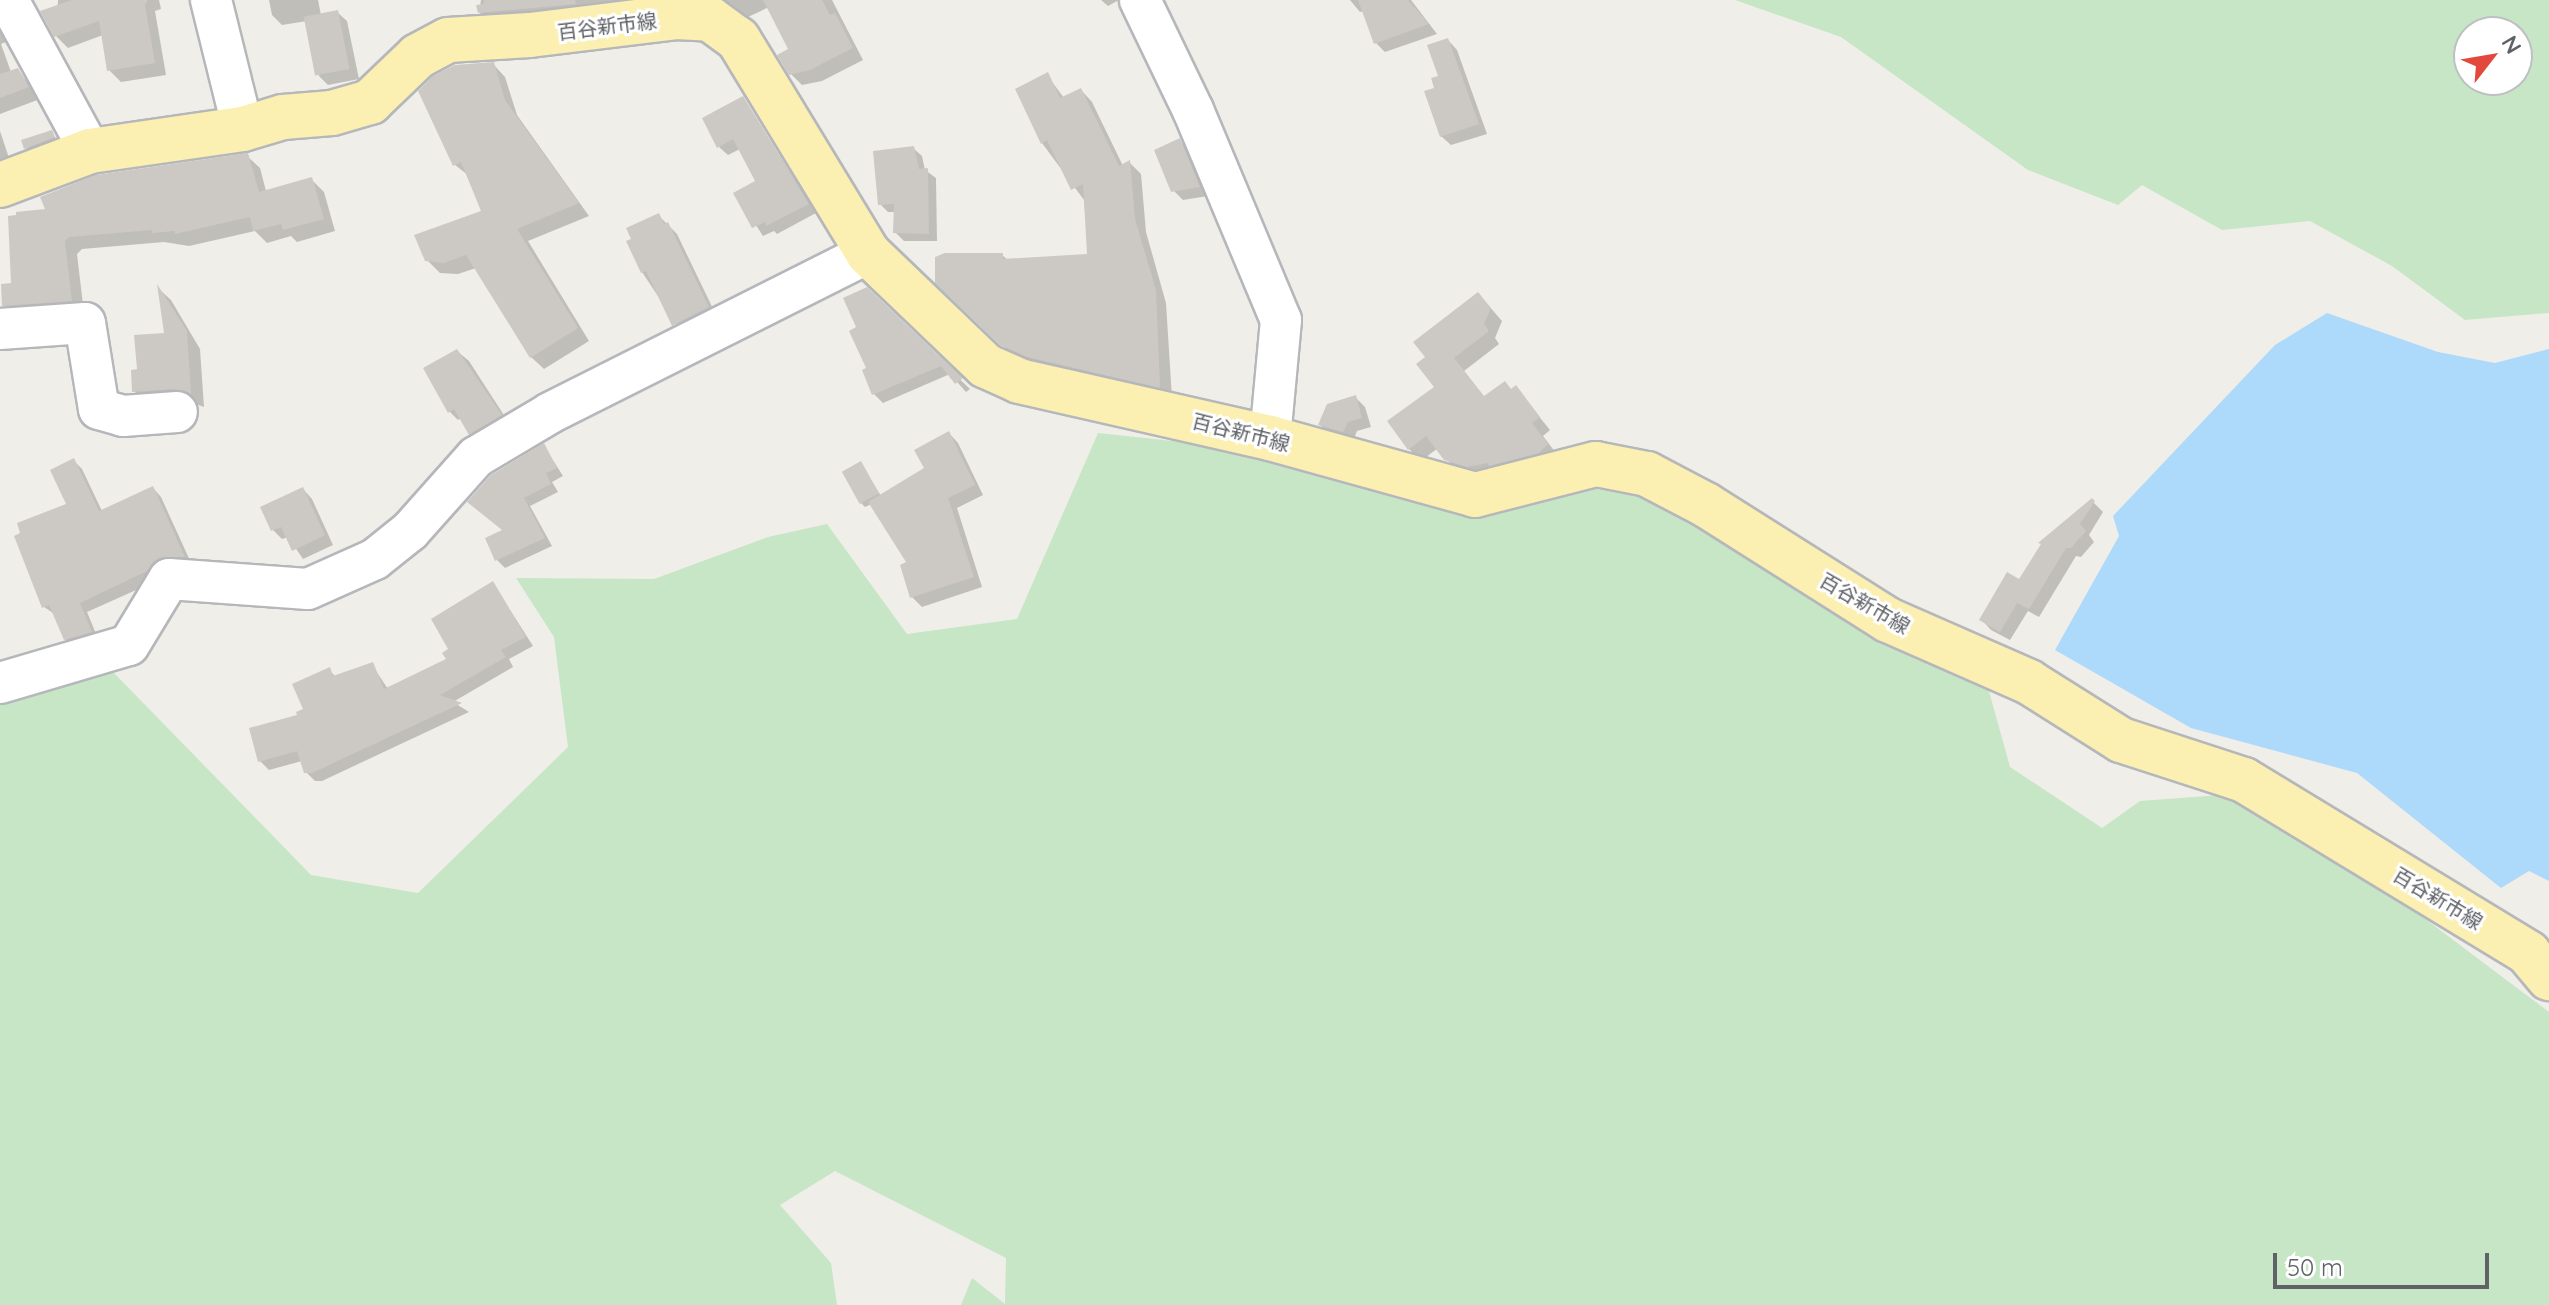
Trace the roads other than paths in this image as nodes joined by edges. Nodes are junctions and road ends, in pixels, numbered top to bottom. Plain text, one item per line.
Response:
1 (8, 0) edge
2 (211, 0) edge
3 (1140, 0) edge
4 (673, 9) edge
5 (243, 129) junction
6 (90, 151) junction
7 (0, 185) edge
8 (868, 253) junction
9 (0, 329) edge
10 (177, 412) dead end
11 (1270, 438) junction
12 (0, 683) edge
13 (2549, 978) edge

1 - 6 street
2 - 5 street
3 - 11 street
4 - 5 main road, 百谷新市線
4 - 8 main road, 百谷新市線
5 - 6 main road, 百谷新市線
6 - 7 main road, 百谷新市線
8 - 11 main road, 百谷新市線
8 - 12 street
9 - 10 street
11 - 13 main road, 百谷新市線

